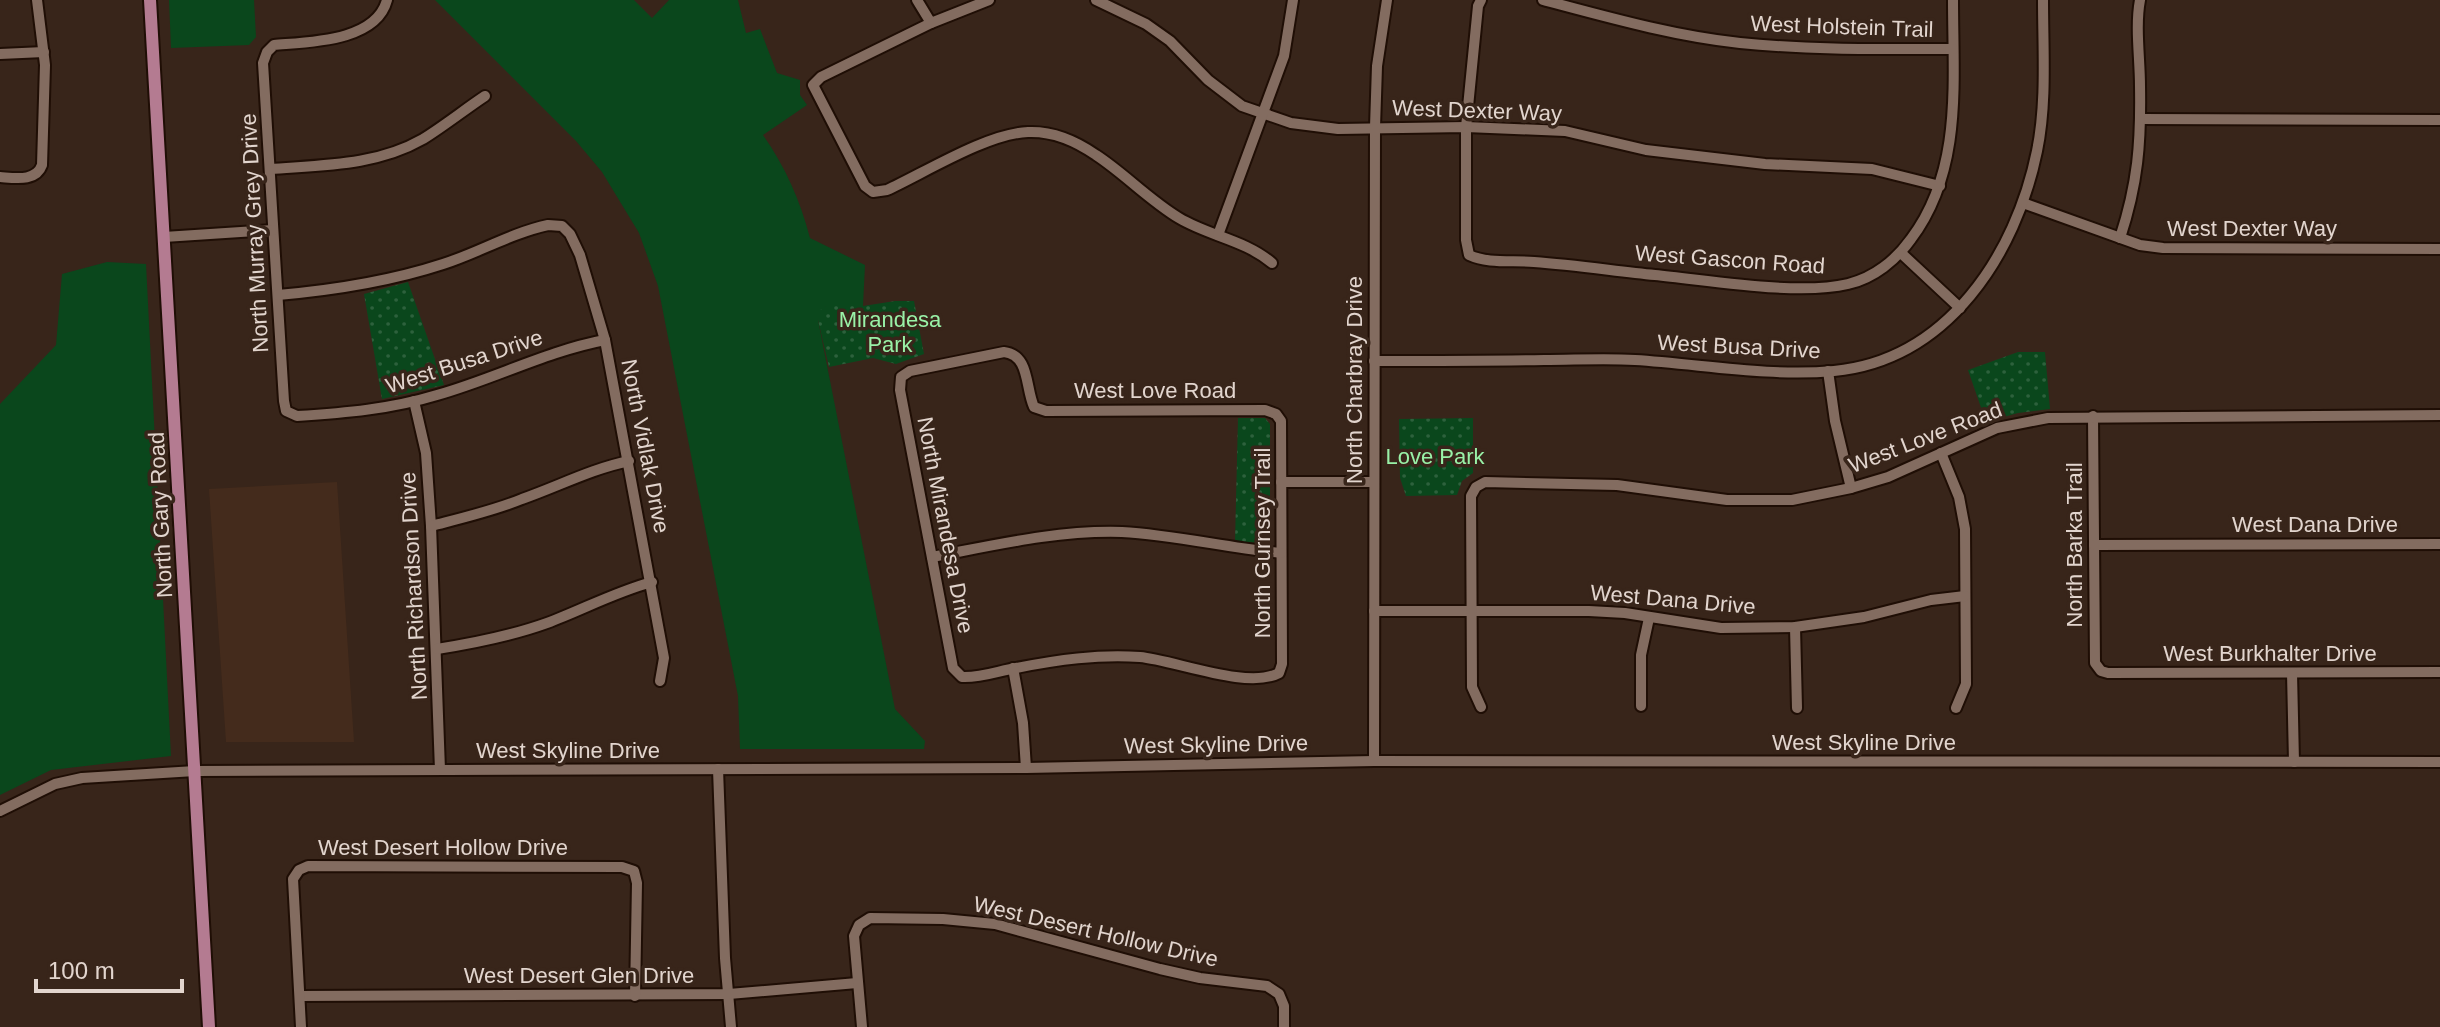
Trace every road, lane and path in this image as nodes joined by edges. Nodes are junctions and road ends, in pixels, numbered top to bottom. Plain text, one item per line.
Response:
1 (37, 0) edge
2 (150, 0) edge
3 (387, 0) edge
4 (917, 0) edge
5 (989, 0) edge
6 (1096, 0) edge
7 (1293, 0) edge
8 (1387, 0) edge
9 (1481, 0) edge
10 (1543, 0) edge
11 (1953, 0) edge
12 (2043, 0) edge
13 (2140, 0) edge
14 (1557, 2) edge
15 (931, 23) junction
16 (1953, 49) junction
17 (44, 52) junction
18 (0, 54) edge
19 (485, 96) dead end
20 (1264, 115) junction
21 (2141, 119) junction
22 (2440, 120) edge
23 (1375, 127) junction
24 (1466, 127) junction
25 (270, 169) junction
26 (0, 177) edge
27 (1940, 186) junction
28 (2023, 203) junction
29 (273, 230) junction
30 (1218, 235) junction
31 (164, 237) junction
32 (2120, 238) junction
33 (2440, 249) edge
34 (1901, 253) junction
35 (1272, 263) dead end
36 (278, 295) junction
37 (1960, 308) junction
38 (605, 340) junction
39 (1374, 361) junction
40 (1828, 371) junction
41 (414, 401) junction
42 (1034, 407) joint
43 (286, 411) joint
44 (1276, 414) joint
45 (2440, 415) edge
46 (2093, 416) junction
47 (1941, 453) junction
48 (629, 461) junction
49 (1281, 482) junction
50 (1374, 482) junction
51 (1851, 488) junction
52 (431, 526) junction
53 (2440, 544) edge
54 (2094, 545) junction
55 (1281, 553) junction
56 (932, 557) junction
57 (652, 582) junction
58 (1965, 596) junction
59 (1374, 611) junction
60 (1471, 611) junction
61 (1649, 618) junction
62 (1795, 627) junction
63 (437, 649) junction
64 (1013, 668) junction
65 (2101, 671) joint
66 (2440, 672) edge
67 (2292, 673) junction
68 (660, 681) dead end
69 (1641, 706) dead end
70 (1481, 707) dead end
71 (1797, 708) dead end
72 (1956, 708) dead end
73 (1374, 761) junction
74 (2294, 762) junction
75 (2440, 762) edge
76 (1026, 768) junction
77 (718, 769) junction
78 (440, 770) junction
79 (195, 771) junction
80 (0, 811) edge
81 (857, 983) junction
82 (729, 994) junction
83 (300, 996) junction
84 (635, 996) junction
85 (209, 1027) edge
86 (301, 1027) edge
87 (731, 1027) edge
88 (862, 1027) edge
89 (1284, 1027) edge

1 - 17 street
2 - 31 main road, North Gary Road
3 - 25 street, North Murray Grey Drive
4 - 15 street
5 - 15 street
6 - 20 street, West Dexter Way
7 - 20 street
8 - 23 street, North Charbray Drive
9 - 24 street
10 - 14 street, West Holstein Trail
11 - 16 street, West Gascon Road
12 - 28 street, West Busa Drive
13 - 21 street
14 - 16 street, West Holstein Trail
15 - 30 street
16 - 27 street, West Gascon Road
17 - 18 street
17 - 26 street
19 - 25 street
20 - 23 street, West Dexter Way
20 - 30 street
21 - 22 street
21 - 32 street
23 - 24 street, West Dexter Way
23 - 39 street, North Charbray Drive
24 - 27 street, West Dexter Way
24 - 34 street, West Gascon Road
25 - 29 street, North Murray Grey Drive
27 - 34 street, West Gascon Road
28 - 32 street, West Dexter Way
28 - 37 street, West Busa Drive
29 - 31 street
29 - 36 street, North Murray Grey Drive
30 - 35 street
31 - 79 main road, North Gary Road
32 - 33 street, West Dexter Way
34 - 37 street
36 - 38 street, North Vidlak Drive
36 - 43 street, North Murray Grey Drive
37 - 40 street, West Busa Drive
38 - 41 street, West Busa Drive
38 - 48 street, North Vidlak Drive
39 - 40 street, West Busa Drive
39 - 50 street, North Charbray Drive
40 - 51 street
41 - 43 street, West Busa Drive
41 - 52 street, North Richardson Drive
42 - 44 street, West Love Road
42 - 56 street, North Mirandesa Drive
44 - 49 street, North Gurnsey Trail
45 - 46 street, West Love Road
46 - 47 street, West Love Road
46 - 54 street, North Barka Trail
47 - 51 street, West Love Road
47 - 58 street
48 - 52 street
48 - 57 street, North Vidlak Drive
49 - 50 street
49 - 55 street, North Gurnsey Trail
50 - 59 street, North Charbray Drive
51 - 60 street, West Love Road
52 - 63 street, North Richardson Drive
53 - 54 street, West Dana Drive
54 - 65 street, North Barka Trail
55 - 56 street
55 - 64 street, North Gurnsey Trail
56 - 64 street, North Mirandesa Drive
57 - 63 street
57 - 68 street, North Vidlak Drive
58 - 62 street, West Dana Drive
58 - 72 street
59 - 60 street, West Dana Drive
59 - 73 street, North Charbray Drive
60 - 61 street, West Dana Drive
60 - 70 street
61 - 62 street, West Dana Drive
61 - 69 street
62 - 71 street
63 - 78 street, North Richardson Drive
64 - 76 street
65 - 67 street, West Burkhalter Drive
66 - 67 street, West Burkhalter Drive
67 - 74 street
73 - 74 street, West Skyline Drive
73 - 76 street, West Skyline Drive
74 - 75 street, West Skyline Drive
76 - 77 street, West Skyline Drive
77 - 78 street, West Skyline Drive
77 - 82 street
78 - 79 street, West Skyline Drive
79 - 80 street, West Skyline Drive
79 - 85 main road, North Gary Road
81 - 82 street, West Desert Glen Drive
81 - 88 street
81 - 89 street, West Desert Hollow Drive
82 - 84 street, West Desert Glen Drive
82 - 87 street
83 - 84 street, West Desert Glen Drive
83 - 84 street, West Desert Hollow Drive
83 - 86 street

